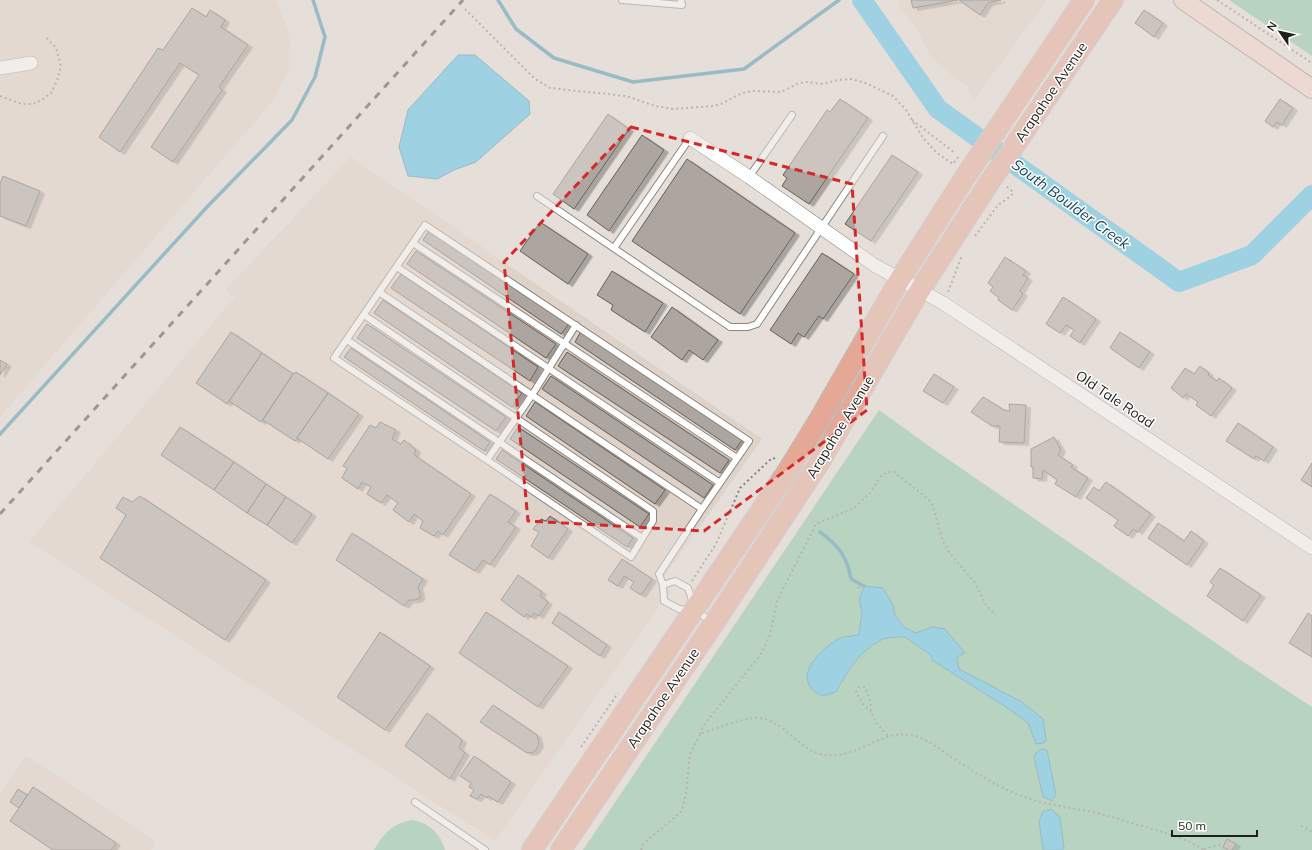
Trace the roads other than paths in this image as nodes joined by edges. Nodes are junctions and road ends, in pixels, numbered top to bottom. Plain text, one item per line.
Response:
1 (622, 0) edge
2 (681, 0) edge
3 (1084, 0) edge
4 (1113, 0) edge
5 (1183, 0) edge
6 (31, 63) dead end
7 (0, 68) edge
8 (1311, 87) edge
9 (792, 115) dead end
10 (883, 136) dead end
11 (690, 138) joint
12 (749, 177) junction
13 (537, 196) dead end
14 (821, 228) junction
15 (413, 243) junction
16 (614, 248) junction
17 (397, 266) junction
18 (900, 279) junction
19 (920, 290) junction
20 (379, 292) junction
21 (364, 316) junction
22 (576, 325) junction
23 (347, 340) junction
24 (564, 344) junction
25 (549, 368) junction
26 (532, 395) junction
27 (515, 418) junction
28 (499, 442) junction
29 (737, 458) junction
30 (487, 460) junction
31 (720, 483) junction
32 (702, 509) junction
33 (642, 538) junction
34 (1312, 548) edge
35 (663, 585) junction
36 (695, 610) junction
37 (714, 623) junction
38 (415, 802) dead end
39 (485, 850) edge
40 (532, 850) edge
41 (560, 850) edge

1 - 2 lane
3 - 18 main road, Arapahoe Avenue, bridge
4 - 19 main road, Arapahoe Avenue, bridge
5 - 8 street
6 - 7 street
9 - 12 lane
10 - 14 lane
11 - 12 street, Old Tale Road
11 - 16 lane
12 - 14 street, Old Tale Road
13 - 16 lane
14 - 16 lane
14 - 18 street, Old Tale Road
15 - 17 lane
15 - 22 lane
15 - 24 lane
17 - 20 lane
17 - 25 lane
18 - 19 street, Old Tale Road
18 - 36 main road, Arapahoe Avenue
19 - 34 street, Old Tale Road
19 - 37 main road, Arapahoe Avenue
20 - 21 lane
20 - 26 lane
21 - 23 lane
21 - 27 lane
22 - 24 lane
22 - 29 lane
23 - 28 lane
23 - 30 lane
24 - 25 lane
24 - 29 lane
25 - 26 lane
25 - 31 lane
26 - 27 lane
26 - 32 lane
27 - 28 lane
27 - 33 lane
28 - 30 lane
28 - 33 lane
29 - 31 lane
30 - 33 lane
31 - 32 lane
32 - 35 lane
35 - 36 lane
35 - 36 lane
36 - 37 lane
36 - 40 main road, Arapahoe Avenue
37 - 41 main road, Arapahoe Avenue
38 - 39 lane

